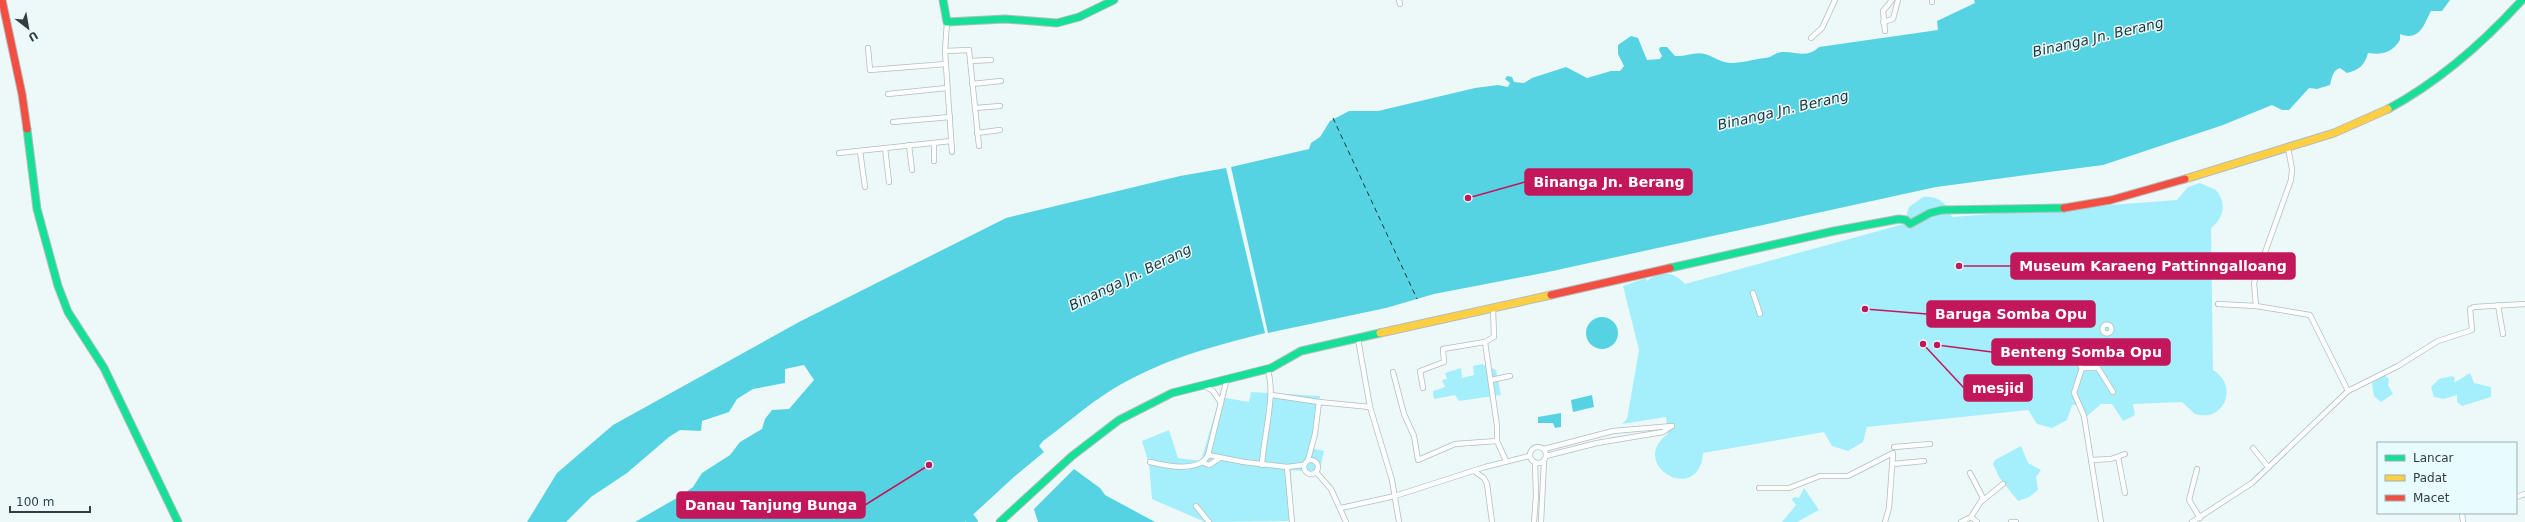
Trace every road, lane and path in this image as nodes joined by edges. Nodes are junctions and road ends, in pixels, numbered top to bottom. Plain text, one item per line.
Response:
1 (2, 0) edge
2 (943, 0) edge
3 (1114, 0) edge
4 (1835, 0) edge
5 (1892, 0) edge
6 (1898, 0) edge
7 (2522, 0) edge
8 (947, 22) junction
9 (1883, 22) junction
10 (1885, 31) dead end
11 (1811, 38) dead end
12 (868, 48) dead end
13 (945, 51) junction
14 (970, 60) junction
15 (991, 60) dead end
16 (946, 64) junction
17 (1001, 81) dead end
18 (972, 84) junction
19 (948, 88) junction
20 (888, 94) dead end
21 (1000, 106) dead end
22 (975, 108) junction
23 (950, 117) junction
24 (893, 122) dead end
25 (1000, 130) dead end
26 (977, 133) junction
27 (951, 141) junction
28 (934, 143) junction
29 (909, 146) junction
30 (979, 146) dead end
31 (885, 148) junction
32 (2288, 148) junction
33 (860, 151) junction
34 (952, 152) dead end
35 (839, 153) dead end
36 (934, 161) dead end
37 (912, 170) dead end
38 (889, 182) dead end
39 (865, 188) dead end
40 (1753, 293) dead end
41 (2218, 304) dead end
42 (2525, 304) edge
43 (2498, 305) junction
44 (2256, 306) junction
45 (1493, 308) junction
46 (1760, 314) dead end
47 (2503, 334) dead end
48 (1358, 338) junction
49 (1485, 342) junction
50 (2067, 344) dead end
51 (2082, 368) junction
52 (1266, 369) junction
53 (1393, 372) dead end
54 (1510, 376) dead end
55 (1227, 378) junction
56 (1491, 380) junction
57 (1201, 384) junction
58 (1423, 388) dead end
59 (2348, 391) junction
60 (2113, 392) dead end
61 (1272, 395) junction
62 (1319, 402) junction
63 (1221, 404) junction
64 (1370, 407) junction
65 (1497, 442) junction
66 (1930, 444) dead end
67 (2253, 448) dead end
68 (1544, 449) junction
69 (1894, 450) junction
70 (2125, 454) dead end
71 (1208, 455) junction
72 (1529, 456) junction
73 (2118, 457) junction
74 (1220, 458) junction
75 (1545, 459) junction
76 (1308, 460) junction
77 (2090, 460) junction
78 (1506, 461) junction
79 (1924, 461) dead end
80 (1150, 462) dead end
81 (1202, 462) junction
82 (1535, 463) junction
83 (1892, 464) junction
84 (1262, 465) junction
85 (1303, 465) junction
86 (1287, 467) junction
87 (2268, 467) junction
88 (2197, 469) dead end
89 (1474, 471) junction
90 (1316, 472) junction
91 (1970, 473) dead end
92 (2004, 484) dead end
93 (1759, 488) dead end
94 (2125, 493) dead end
95 (1395, 496) junction
96 (1981, 502) junction
97 (1196, 506) dead end
98 (1341, 508) junction
99 (1971, 517) junction
100 (2200, 518) junction
101 (178, 522) edge
102 (1000, 522) edge
103 (1209, 522) edge
104 (1292, 522) edge
105 (1346, 522) edge
106 (1398, 522) edge
107 (1492, 522) edge
108 (1534, 522) edge
109 (1541, 522) edge
110 (1885, 522) edge
111 (1961, 522) edge
112 (1977, 522) edge
113 (2010, 522) edge
114 (2016, 522) edge
115 (2101, 522) edge
116 (2192, 522) edge

1 - 101 street
2 - 8 street
3 - 8 street
4 - 11 street
5 - 9 street
6 - 9 street
7 - 32 street
8 - 13 street
9 - 10 street
12 - 16 street
13 - 14 street
13 - 16 street
14 - 15 street
14 - 18 street
16 - 19 street
17 - 18 street
18 - 22 street
19 - 20 street
19 - 23 street
21 - 22 street
22 - 26 street
23 - 24 street
23 - 27 street
25 - 26 street
26 - 30 street
27 - 28 street
27 - 34 street
28 - 29 street
28 - 36 street
29 - 31 street
29 - 37 street
31 - 33 street
31 - 38 street
32 - 44 street
32 - 45 street
33 - 35 street
33 - 39 street
40 - 46 street
41 - 44 street
42 - 43 street
43 - 47 street
43 - 59 street
44 - 59 street
45 - 48 street
45 - 49 street
48 - 52 street
48 - 64 street
49 - 56 street
49 - 58 street
50 - 51 street
51 - 60 street
51 - 77 street
52 - 55 street
52 - 61 street
53 - 65 street
54 - 56 street
55 - 57 street
55 - 63 street
56 - 65 street
57 - 63 street
57 - 102 street
59 - 87 street
61 - 62 street
61 - 84 street
62 - 64 street
62 - 76 street
63 - 71 street
64 - 95 street
65 - 78 street
66 - 69 street
67 - 87 street
68 - 72 street
68 - 75 street
68 - 75 street
69 - 83 street
69 - 93 street
70 - 73 street
71 - 74 street
71 - 81 street
72 - 78 street
72 - 82 street
73 - 77 street
73 - 94 street
74 - 81 street
74 - 84 street
75 - 82 street
75 - 109 street
76 - 85 street
76 - 90 street
77 - 115 street
78 - 89 street
79 - 83 street
80 - 81 street
82 - 108 street
83 - 110 street
84 - 86 street
85 - 86 street
85 - 90 street
86 - 104 street
87 - 100 street
88 - 100 street
89 - 95 street
89 - 107 street
90 - 98 street
91 - 96 street
92 - 96 street
95 - 98 street
95 - 106 street
96 - 99 street
97 - 103 street
98 - 105 street
99 - 111 street
99 - 112 street
100 - 116 street
113 - 114 street

